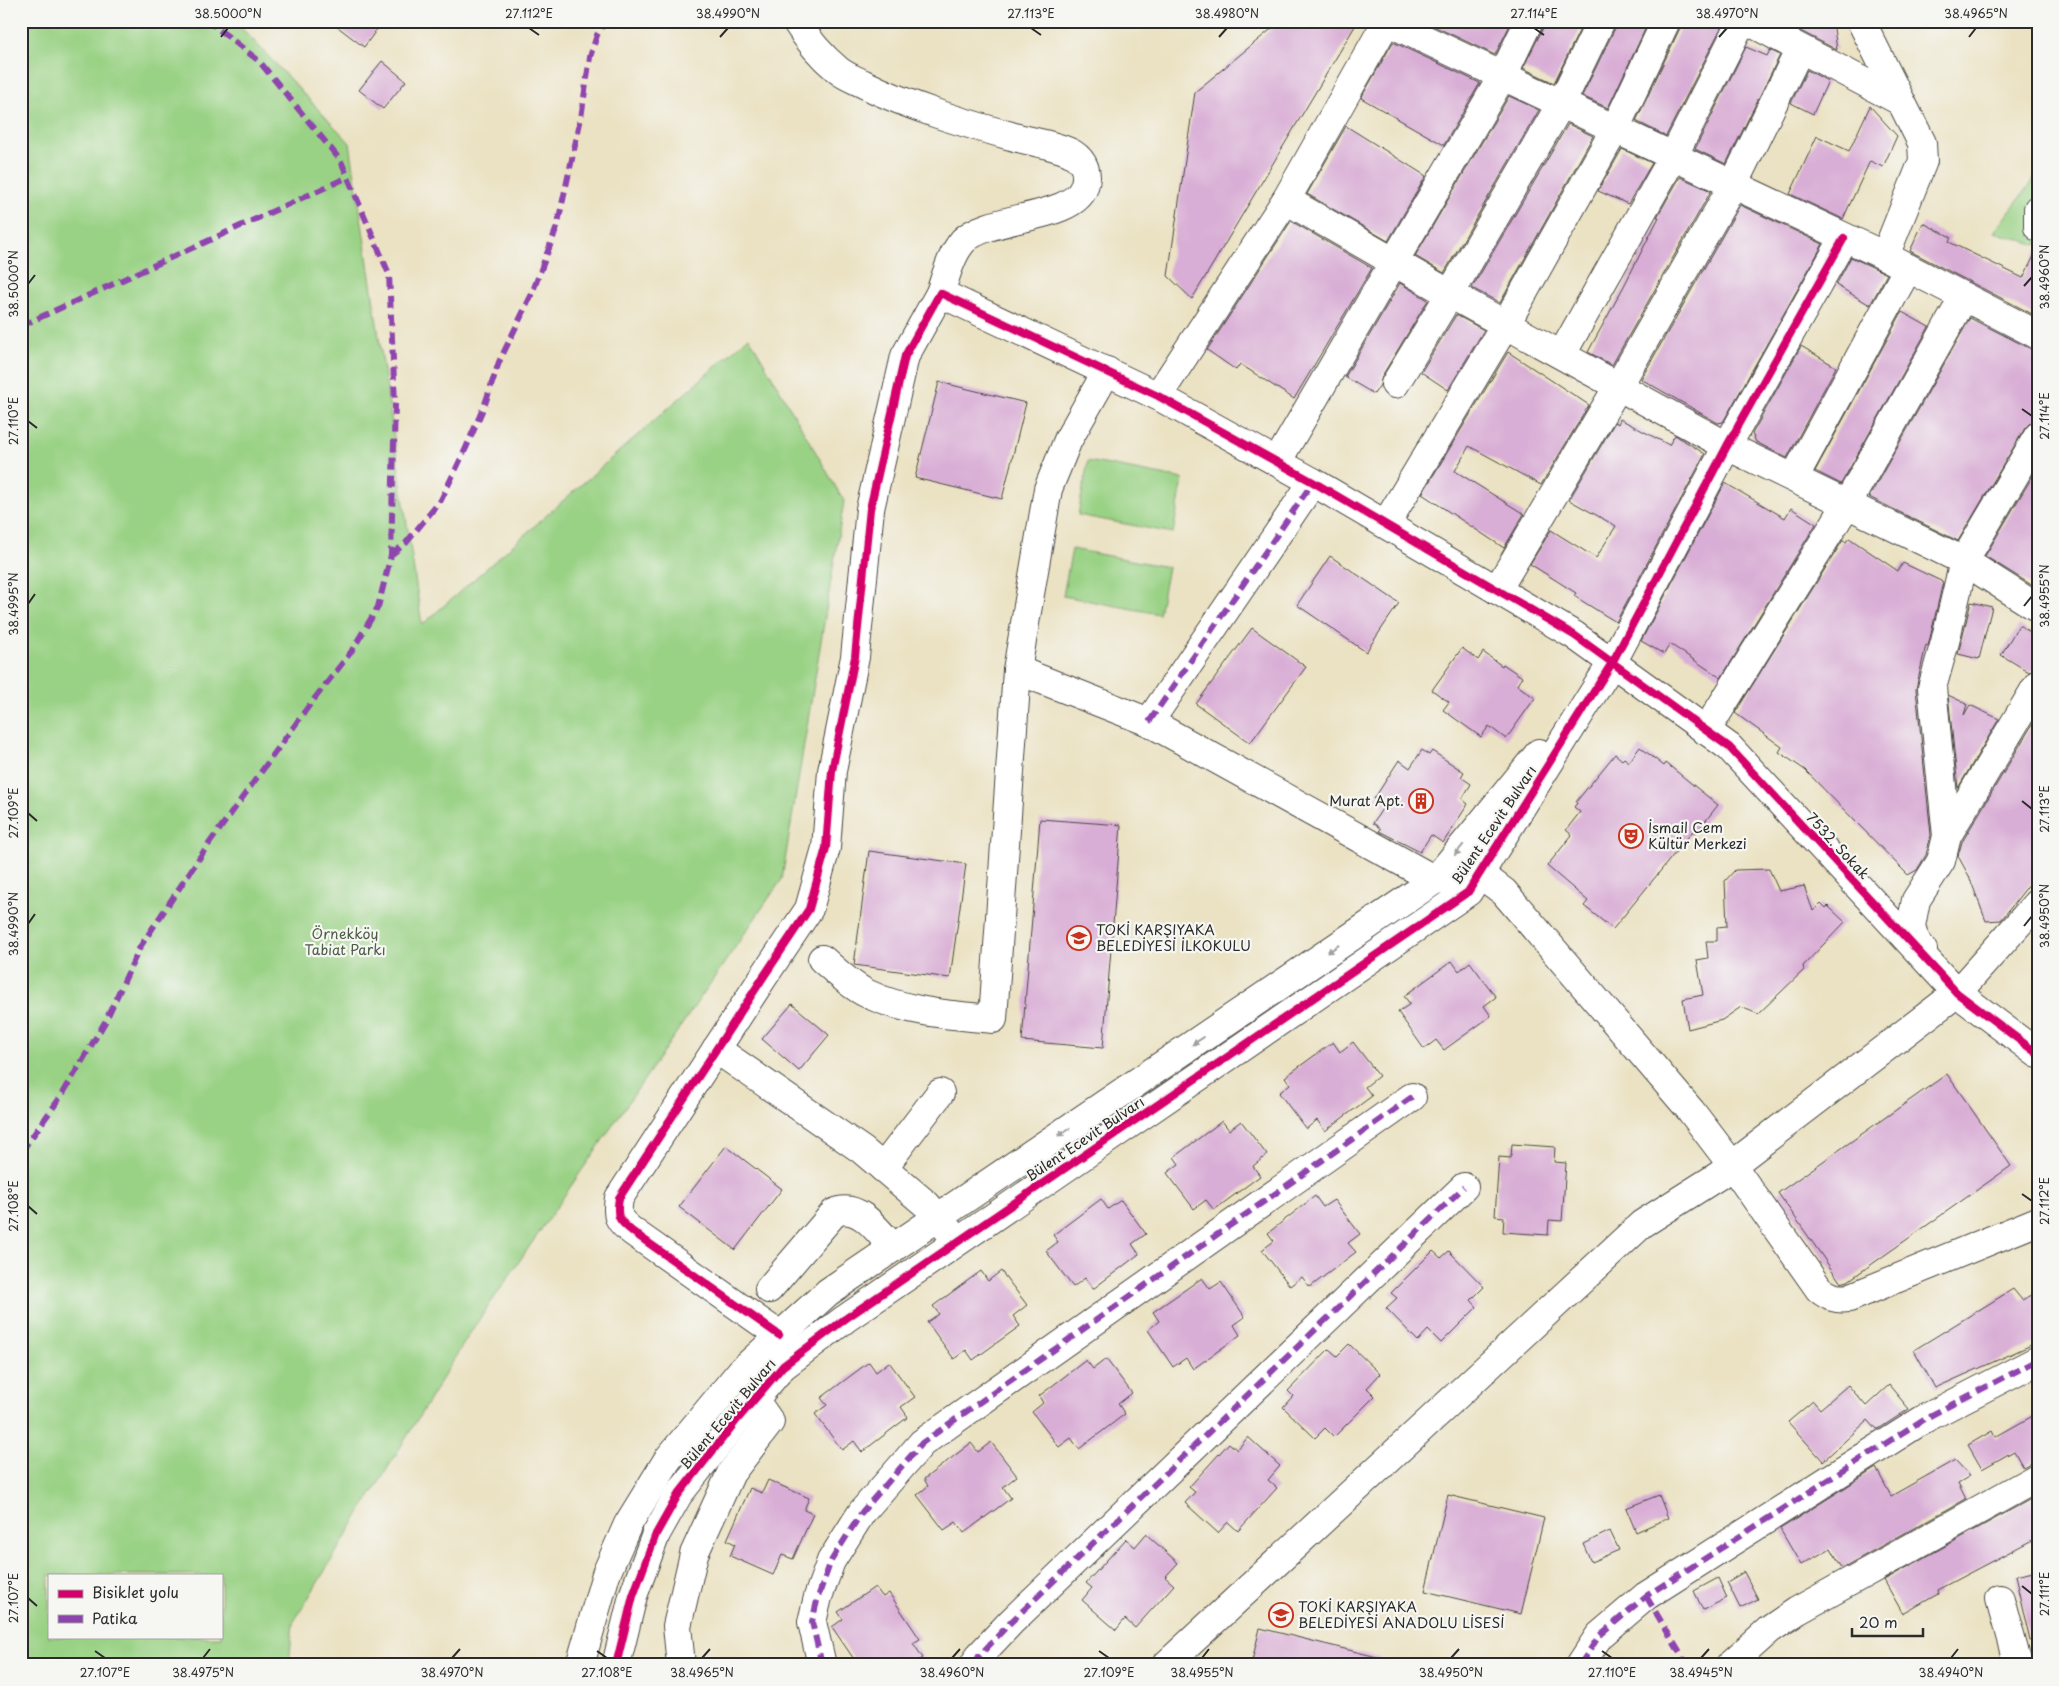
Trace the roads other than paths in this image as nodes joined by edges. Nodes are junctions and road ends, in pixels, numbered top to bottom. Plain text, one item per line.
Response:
1 (796, 21) edge
2 (1387, 21) edge
3 (1529, 21) edge
4 (1601, 21) edge
5 (1666, 21) edge
6 (1861, 21) edge
7 (1752, 22) edge
8 (1800, 49) junction
9 (1504, 75) junction
10 (1900, 101) junction
11 (1561, 104) junction
12 (1615, 130) junction
13 (1673, 157) junction
14 (1733, 185) junction
15 (1286, 200) junction
16 (2038, 209) edge
17 (2038, 227) edge
18 (1844, 238) junction
19 (1897, 262) junction
20 (1394, 263) junction
21 (940, 293) junction
22 (1450, 294) junction
23 (1964, 297) junction
24 (1506, 324) junction
25 (2038, 335) edge
26 (1562, 354) junction
27 (1107, 371) junction
28 (1395, 384) dead end
29 (1619, 385) junction
30 (1158, 396) junction
31 (2038, 436) edge
32 (1727, 446) junction
33 (1277, 462) junction
34 (1794, 478) junction
35 (1314, 482) junction
36 (1847, 504) junction
37 (1386, 524) junction
38 (1964, 561) junction
39 (1497, 590) junction
40 (2038, 608) edge
41 (1612, 663) junction
42 (1017, 670) junction
43 (2038, 684) edge
44 (1149, 722) junction
45 (1706, 731) junction
46 (1947, 836) junction
47 (1480, 874) junction
48 (1434, 880) junction
49 (2038, 902) edge
50 (822, 959) dead end
51 (1957, 993) junction
52 (716, 1049) junction
53 (2038, 1054) edge
54 (940, 1093) dead end
55 (1412, 1097) dead end
56 (1732, 1165) junction
57 (883, 1168) junction
58 (1464, 1187) dead end
59 (938, 1217) junction
60 (2038, 1221) edge
61 (958, 1242) junction
62 (893, 1248) junction
63 (769, 1289) dead end
64 (779, 1336) junction
65 (2038, 1360) edge
66 (754, 1399) junction
67 (2038, 1477) edge
68 (2000, 1599) dead end
69 (580, 1665) edge
70 (616, 1665) edge
71 (681, 1665) edge
72 (822, 1665) edge
73 (974, 1665) edge
74 (1166, 1665) edge
75 (1580, 1665) edge
76 (1730, 1665) edge
77 (2018, 1665) edge

1 - 21 street
2 - 9 street
2 - 15 street
3 - 9 street
4 - 11 street
5 - 12 street
6 - 10 street
7 - 8 street
7 - 13 street
8 - 10 street
8 - 14 street
9 - 11 street
9 - 20 street
10 - 19 street
11 - 12 street
11 - 22 street
12 - 13 street
12 - 24 street
13 - 14 street
13 - 26 street
14 - 18 street
14 - 29 street
15 - 20 street
15 - 30 street
16 - 17 street
18 - 19 street
18 - 32 street
19 - 23 street
19 - 34 street
20 - 22 street
20 - 33 street
21 - 27 street, 7532. Sokak
21 - 52 street
22 - 24 street
22 - 28 street
23 - 25 street
23 - 36 street
24 - 26 street
24 - 37 street
26 - 29 street
27 - 30 street, 7532. Sokak
27 - 42 street
29 - 32 street
29 - 39 street
30 - 33 street, 7532. Sokak
31 - 38 street
32 - 34 street
32 - 41 street
33 - 35 street, 7532. Sokak
34 - 36 street
35 - 37 street, 7532. Sokak
35 - 44 street
36 - 38 street
36 - 45 street
37 - 39 street, 7532. Sokak
38 - 40 street
38 - 46 street
39 - 41 street, 7532. Sokak
41 - 45 street, 7532. Sokak
41 - 47 street, Bülent Ecevit Bulvarı
41 -> 48 street, Bülent Ecevit Bulvarı
42 - 44 street
42 - 50 street
43 - 46 street
44 - 48 street
45 - 51 street, 7532. Sokak
46 - 51 street
47 - 48 street
47 - 56 street
47 - 61 street, Bülent Ecevit Bulvarı
48 -> 59 street, Bülent Ecevit Bulvarı
49 - 51 street
51 - 53 street, 7532. Sokak
51 - 56 street
52 - 57 street
52 - 64 street
54 - 57 street
55 - 72 street
56 - 60 street
56 - 74 street
57 - 59 street
58 - 73 street
59 - 61 street
59 - 62 street, Bülent Ecevit Bulvarı
61 - 66 street, Bülent Ecevit Bulvarı
62 - 63 street
62 - 64 street, Bülent Ecevit Bulvarı
64 - 69 street, Bülent Ecevit Bulvarı
65 - 75 street
66 - 70 street, Bülent Ecevit Bulvarı
66 - 71 street
67 - 76 street
68 - 77 street

